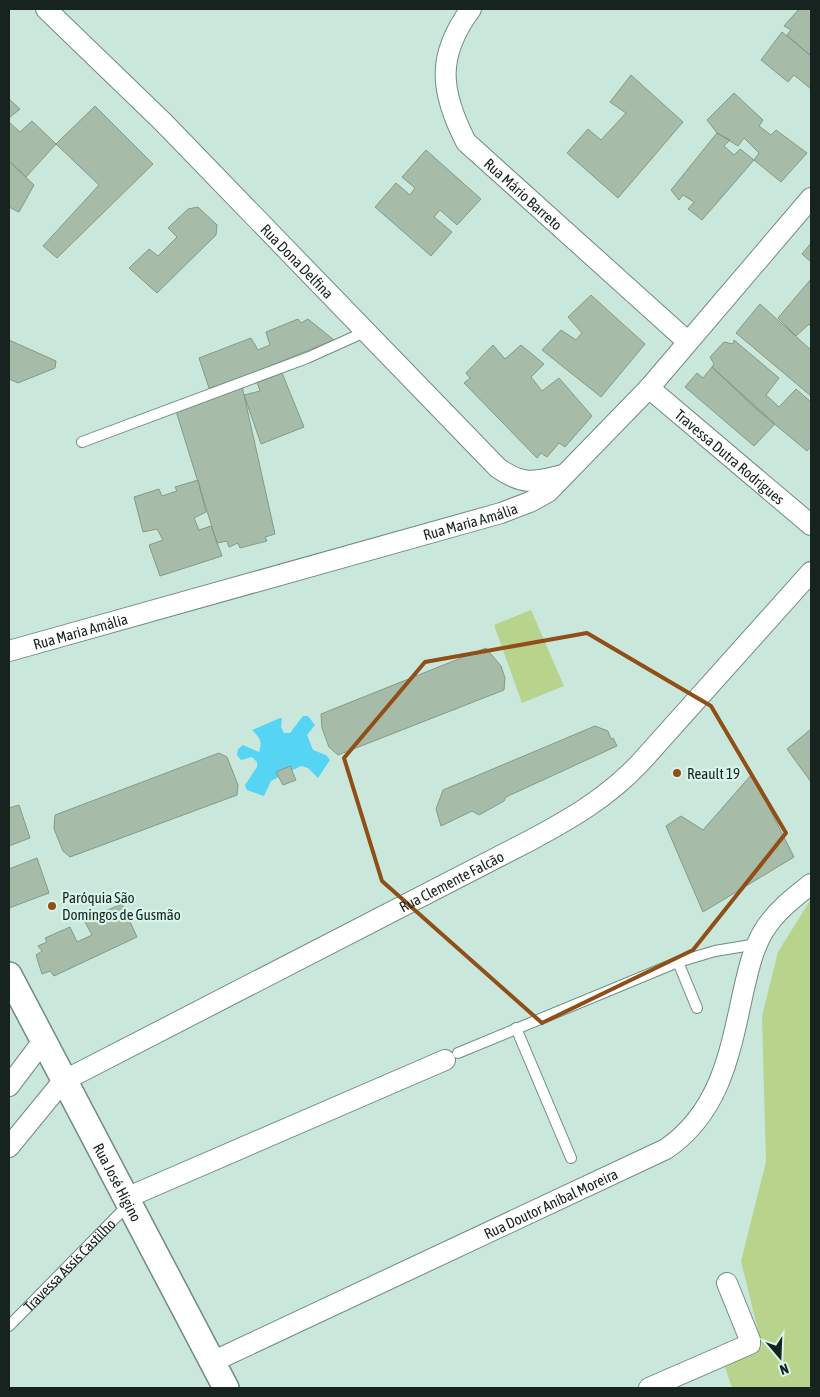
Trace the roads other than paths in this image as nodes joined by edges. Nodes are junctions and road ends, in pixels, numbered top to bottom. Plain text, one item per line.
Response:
1 (46, 9) edge
2 (471, 9) edge
3 (811, 198) edge
4 (367, 331) junction
5 (688, 342) junction
6 (648, 388) junction
7 (82, 442) dead end
8 (563, 475) junction
9 (811, 526) edge
10 (811, 572) edge
11 (9, 651) edge
12 (811, 884) edge
13 (760, 938) junction
14 (678, 962) junction
15 (9, 975) edge
16 (697, 1008) dead end
17 (516, 1028) junction
18 (43, 1042) junction
19 (451, 1056) joint
20 (63, 1081) junction
21 (9, 1086) edge
22 (9, 1148) edge
23 (570, 1158) dead end
24 (128, 1200) junction
25 (727, 1283) dead end
26 (9, 1326) edge
27 (212, 1362) junction
28 (226, 1388) edge
29 (649, 1388) edge

1 - 4 street, Rua Dona Delfina
2 - 5 street, Rua Mário Barreto
3 - 5 street, Rua Maria Amália
4 - 7 lane
4 - 8 street, Rua Dona Delfina
5 - 6 street, Rua Maria Amália
6 - 8 street, Rua Maria Amália
6 - 9 street, Travessa Dutra Rodrigues
8 - 11 street, Rua Maria Amália
10 - 20 street, Rua Clemente Falcão
12 - 13 street, Rua Doutor Aníbal Moreira
13 - 14 lane
13 - 27 street, Rua Doutor Aníbal Moreira
14 - 16 lane
14 - 17 lane
15 - 18 street, Rua José Higino
17 - 19 lane
17 - 23 lane
18 - 20 street, Rua José Higino
18 - 21 street
19 - 24 street, Travessa Assis Castilho
20 - 22 street, Rua Clemente Falcão
20 - 24 street, Rua José Higino
24 - 26 lane, Travessa Assis Castilho
24 - 27 street, Rua José Higino
25 - 29 street
27 - 28 street, Rua José Higino

